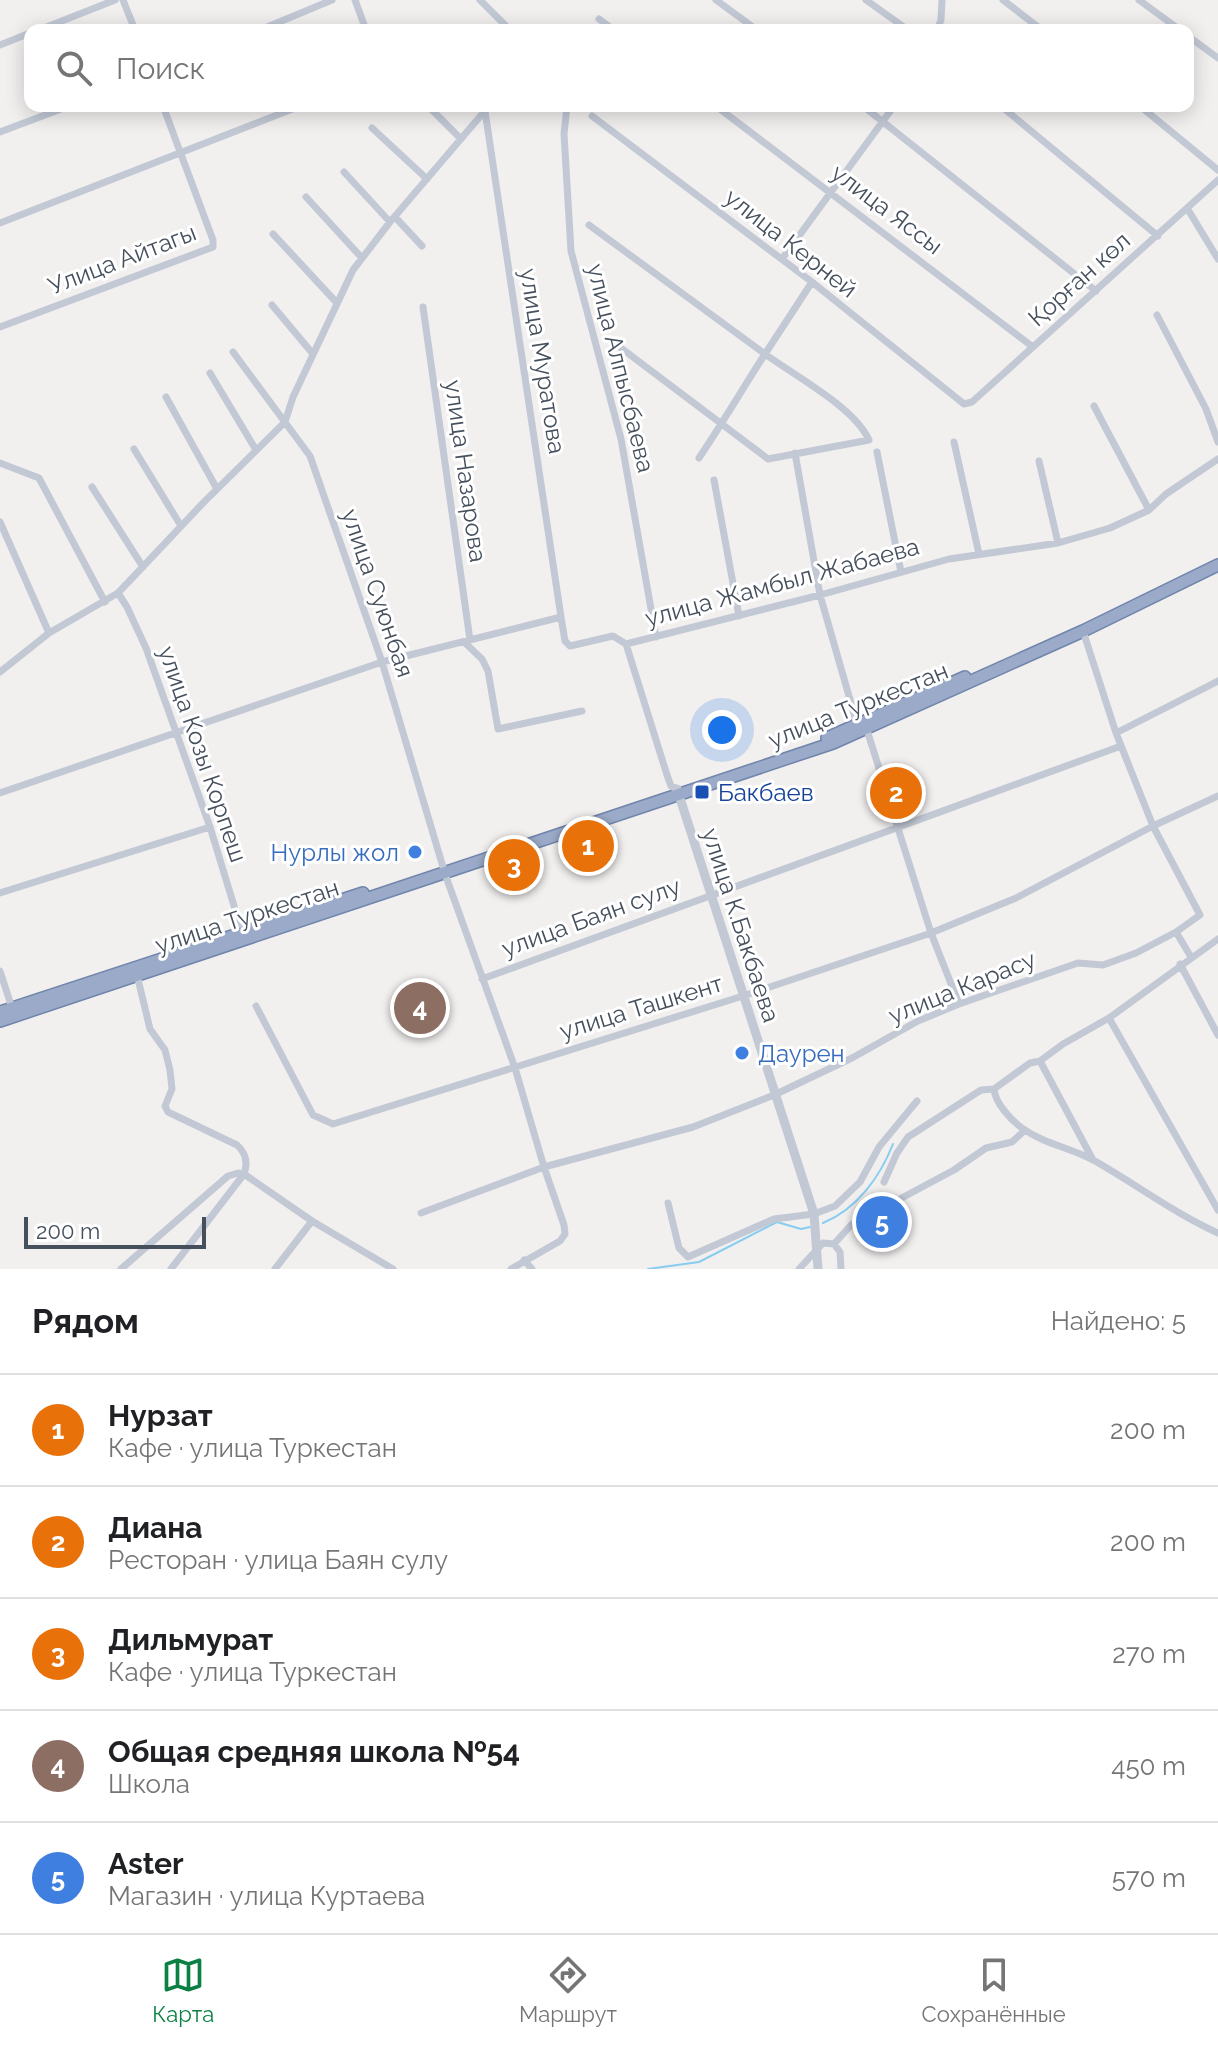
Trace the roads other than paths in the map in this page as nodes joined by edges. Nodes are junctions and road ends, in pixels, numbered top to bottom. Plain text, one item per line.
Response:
1 (115, 0) edge
2 (123, 0) edge
3 (332, 0) edge
4 (355, 0) edge
5 (480, 0) edge
6 (716, 0) edge
7 (866, 0) edge
8 (942, 0) edge
9 (1003, 0) edge
10 (1139, 0) edge
11 (599, 19) dead end
12 (54, 24) edge
13 (133, 24) edge
14 (274, 24) edge
15 (364, 24) edge
16 (504, 24) edge
17 (606, 24) edge
18 (749, 24) edge
19 (900, 24) edge
20 (939, 24) edge
21 (1034, 24) edge
22 (1172, 24) edge
23 (24, 35) edge
24 (1194, 40) edge
25 (0, 45) edge
26 (1218, 58) edge
27 (53, 112) edge
28 (165, 112) edge
29 (285, 112) edge
30 (434, 112) edge
31 (484, 112) edge
32 (488, 112) edge
33 (566, 112) edge
34 (724, 112) edge
35 (871, 112) edge
36 (891, 112) edge
37 (1008, 112) edge
38 (1147, 112) edge
39 (592, 116) dead end
40 (885, 122) junction
41 (372, 128) dead end
42 (0, 132) edge
43 (461, 139) junction
44 (180, 155) junction
45 (1218, 170) edge
46 (344, 172) dead end
47 (427, 179) junction
48 (1218, 180) edge
49 (833, 193) junction
50 (306, 197) dead end
51 (1187, 208) junction
52 (392, 219) junction
53 (0, 223) edge
54 (589, 225) dead end
55 (273, 234) dead end
56 (1158, 236) junction
57 (422, 246) dead end
58 (362, 258) junction
59 (782, 259) junction
60 (1218, 259) edge
61 (812, 282) junction
62 (1096, 291) junction
63 (337, 303) junction
64 (272, 305) dead end
65 (423, 307) dead end
66 (1157, 315) dead end
67 (0, 327) edge
68 (613, 342) dead end
69 (1033, 347) junction
70 (233, 352) dead end
71 (313, 354) junction
72 (765, 354) junction
73 (210, 373) dead end
74 (166, 397) dead end
75 (964, 404) joint
76 (1094, 406) dead end
77 (285, 422) junction
78 (720, 425) junction
79 (954, 442) dead end
80 (1218, 442) edge
81 (134, 449) dead end
82 (256, 450) junction
83 (877, 452) dead end
84 (795, 453) junction
85 (699, 458) dead end
86 (1218, 459) edge
87 (1039, 461) dead end
88 (0, 463) edge
89 (714, 480) dead end
90 (92, 487) dead end
91 (217, 489) junction
92 (1149, 510) junction
93 (0, 522) edge
94 (181, 526) junction
95 (1058, 543) junction
96 (979, 554) junction
97 (1218, 556) edge
98 (1218, 565) edge
99 (143, 567) junction
100 (901, 572) junction
101 (118, 593) junction
102 (820, 595) junction
103 (105, 602) junction
104 (739, 616) junction
105 (561, 617) junction
106 (1083, 631) junction
107 (49, 633) junction
108 (656, 637) junction
109 (467, 641) junction
110 (626, 644) junction
111 (382, 662) junction
112 (0, 672) edge
113 (1218, 681) edge
114 (582, 711) dead end
115 (862, 727) junction
116 (175, 733) junction
117 (1116, 733) junction
118 (1121, 746) junction
119 (0, 793) edge
120 (678, 793) junction
121 (1218, 796) edge
122 (1153, 826) junction
123 (210, 827) junction
124 (897, 828) junction
125 (444, 870) junction
126 (0, 893) edge
127 (711, 894) junction
128 (242, 932) junction
129 (1176, 932) junction
130 (931, 933) junction
131 (1218, 939) edge
132 (1191, 957) junction
133 (1180, 964) junction
134 (0, 971) edge
135 (137, 975) junction
136 (482, 979) junction
137 (743, 996) junction
138 (959, 1004) junction
139 (256, 1006) dead end
140 (6, 1010) edge
141 (1109, 1018) junction
142 (0, 1021) edge
143 (1218, 1035) edge
144 (1040, 1061) junction
145 (515, 1068) junction
146 (994, 1089) junction
147 (774, 1095) junction
148 (917, 1101) dead end
149 (1025, 1130) junction
150 (1093, 1160) junction
151 (544, 1167) junction
152 (244, 1174) junction
153 (884, 1182) dead end
154 (668, 1203) dead end
155 (1218, 1210) edge
156 (421, 1213) dead end
157 (814, 1214) junction
158 (312, 1221) junction
159 (1218, 1233) edge
160 (834, 1244) junction
161 (819, 1249) junction
162 (524, 1260) junction
163 (382, 1261) junction
164 (121, 1269) edge
165 (171, 1269) edge
166 (275, 1269) edge
167 (376, 1269) edge
168 (393, 1269) edge
169 (511, 1269) edge
170 (532, 1269) edge
171 (799, 1269) edge
172 (818, 1269) edge
173 (841, 1269) edge

1 - 12 street
2 - 13 street
3 - 14 street
4 - 15 street
5 - 16 street
6 - 18 street
7 - 19 street
8 - 20 street
9 - 21 street
10 - 22 street
11 - 17 street
23 - 25 street
24 - 26 street
27 - 42 street
28 - 44 street, Улица Айтагы
29 - 44 street
30 - 43 street
31 - 43 street
32 - 105 street, улица Муратова
33 - 108 street, улица Алпысбаева
34 - 49 street, улица Яссы
35 - 40 street
36 - 40 street
37 - 56 street
38 - 45 street
39 - 59 street, улица Керней
40 - 49 street
40 - 62 street
41 - 47 street
43 - 47 street
44 - 53 street
44 - 67 street, Улица Айтагы
46 - 52 street
47 - 52 street
48 - 51 street, Қорған көл
49 - 59 street
49 - 69 street, улица Яссы
50 - 58 street
51 - 56 street, Қорған көл
51 - 60 street
52 - 57 street
52 - 58 street
54 - 72 street
55 - 63 street
56 - 62 street, Қорған көл
58 - 63 street
59 - 61 street, улица Керней
61 - 72 street
61 - 75 street, улица Керней
62 - 69 street, Қорған көл
63 - 71 street
64 - 71 street
65 - 109 street, улица Назарова
66 - 80 street
68 - 78 street
69 - 75 street, Қорған көл
70 - 77 street, улица Суюнбая
71 - 77 street
72 - 78 street
72 - 84 street
73 - 82 street
74 - 91 street
76 - 92 street
77 - 82 street
77 - 111 street, улица Суюнбая
78 - 84 street
78 - 85 street
79 - 96 street
81 - 94 street
82 - 91 street
83 - 100 street
84 - 102 street
86 - 92 street, улица Жамбыл Жабаева
87 - 95 street
88 - 103 street
89 - 104 street
90 - 99 street
91 - 94 street
92 - 95 street, улица Жамбыл Жабаева
93 - 107 street
94 - 99 street
95 - 96 street, улица Жамбыл Жабаева
96 - 100 street, улица Жамбыл Жабаева
97 - 115 highway, улица Туркестан
98 - 106 highway, улица Туркестан
99 - 101 street
100 - 102 street, улица Жамбыл Жабаева
101 - 103 street
101 - 116 street, улица Козы Корпеш
102 - 104 street, улица Жамбыл Жабаева
102 - 115 street
103 - 107 street
104 - 108 street, улица Жамбыл Жабаева
105 - 109 street
105 - 110 street, улица Жамбыл Жабаева
106 - 115 highway, улица Туркестан
106 - 117 street
107 - 112 street
108 - 110 street, улица Жамбыл Жабаева
109 - 111 street
109 - 114 street
110 - 120 street, улица К.Бакбаева
111 - 116 street
111 - 125 street, улица Суюнбая
113 - 117 street
115 - 120 highway, улица Туркестан
115 - 124 street
116 - 119 street
116 - 123 street, улица Козы Корпеш
117 - 118 street
118 - 122 street
118 - 124 street, улица Баян сулу
120 - 125 highway, улица Туркестан
120 - 127 street, улица К.Бакбаева
121 - 122 street, улица Ташкент
122 - 129 street, улица Карасу
122 - 130 street, улица Ташкент
123 - 126 street
123 - 128 street, улица Козы Корпеш
124 - 127 street, улица Баян сулу
124 - 130 street
125 - 128 highway, улица Туркестан
125 - 135 highway, улица Туркестан
125 - 136 street, улица Суюнбая
127 - 136 street, улица Баян сулу
127 - 137 street, улица К.Бакбаева
128 - 140 highway, улица Туркестан
129 - 132 street
129 - 138 street, улица Карасу
130 - 137 street, улица Ташкент
130 - 138 street
131 - 132 street
132 - 133 street
133 - 141 street
133 - 143 street
134 - 140 street
135 - 142 highway, улица Туркестан
135 - 152 street
136 - 145 street, улица Суюнбая
137 - 145 street, улица Ташкент
137 - 147 street, улица К.Бакбаева
138 - 147 street, улица Карасу
139 - 145 street, улица Ташкент
141 - 144 street
141 - 155 street
144 - 146 street
144 - 150 street
145 - 151 street, улица Суюнбая
146 - 149 street
146 - 153 street
147 - 151 street, улица Карасу
147 - 157 street, улица К.Бакбаева
148 - 157 street
149 - 150 street
149 - 160 street
150 - 159 street
151 - 156 street, улица Карасу
151 - 162 street, улица Суюнбая
152 - 158 street
152 - 164 street
152 - 165 street
154 - 157 street
157 - 161 street, улица К.Бакбаева
158 - 163 street
158 - 166 street
160 - 161 street
160 - 173 street
161 - 171 street
161 - 172 street, улица К.Бакбаева
162 - 169 street
162 - 170 street
163 - 167 street
163 - 168 street

